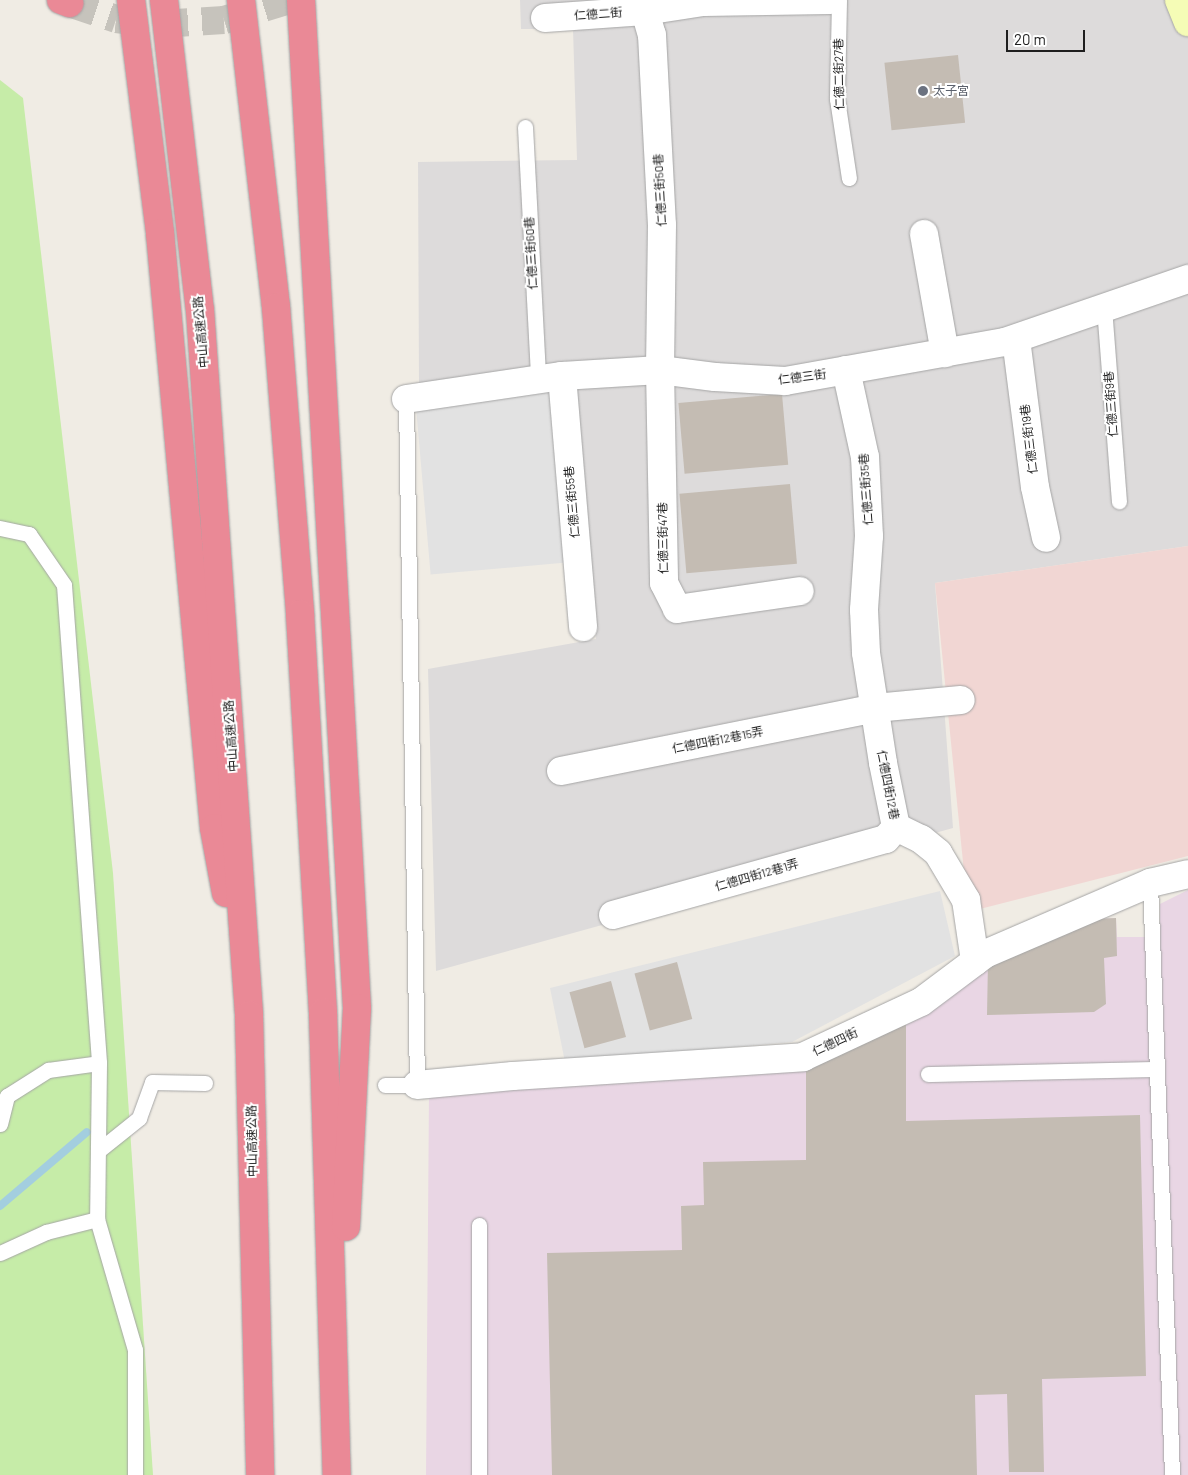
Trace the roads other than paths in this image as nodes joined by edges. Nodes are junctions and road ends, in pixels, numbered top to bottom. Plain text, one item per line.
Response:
1 (131, 0) edge
2 (164, 0) edge
3 (241, 0) edge
4 (301, 0) edge
5 (830, 0) edge
6 (838, 0) edge
7 (1179, 0) edge
8 (645, 11) junction
9 (546, 18) dead end
10 (1188, 22) edge
11 (525, 126) dead end
12 (849, 178) dead end
13 (924, 234) dead end
14 (1188, 279) edge
15 (1104, 307) junction
16 (1016, 339) junction
17 (945, 353) junction
18 (660, 370) junction
19 (846, 370) junction
20 (550, 378) junction
21 (406, 399) joint
22 (1119, 501) dead end
23 (0, 528) edge
24 (1046, 538) dead end
25 (868, 579) joint
26 (800, 591) dead end
27 (583, 628) dead end
28 (961, 700) dead end
29 (874, 708) junction
30 (561, 771) dead end
31 (896, 827) junction
32 (1188, 874) edge
33 (1150, 883) junction
34 (613, 915) dead end
35 (975, 962) junction
36 (249, 1015) junction
37 (99, 1063) junction
38 (1157, 1069) junction
39 (928, 1074) dead end
40 (205, 1083) dead end
41 (385, 1085) dead end
42 (417, 1085) junction
43 (0, 1124) edge
44 (98, 1151) junction
45 (97, 1218) junction
46 (479, 1225) dead end
47 (0, 1253) edge
48 (337, 1431) junction
49 (134, 1475) edge
50 (260, 1475) edge
51 (337, 1475) edge
52 (479, 1475) edge
53 (1172, 1475) edge

1 - 36 highway
2 - 36 highway, 中山高速公路
3 - 48 highway
4 - 48 highway
5 - 8 street, 仁德二街
6 - 12 lane, 仁德二街27巷
7 - 10 main road
8 - 9 street, 仁德二街
8 - 18 street, 仁德三街50巷
11 - 20 lane, 仁德三街60巷
13 - 17 street
14 - 15 street, 仁德三街
15 - 16 street, 仁德三街
15 - 22 lane, 仁德三街9巷
16 - 17 street, 仁德三街
16 - 24 street, 仁德三街19巷
17 - 19 street, 仁德三街
18 - 19 street, 仁德三街
18 - 20 street, 仁德三街
18 - 26 street, 仁德三街47巷
19 - 25 street, 仁德三街35巷
20 - 21 street, 仁德三街
20 - 27 street, 仁德三街55巷
21 - 42 lane
23 - 37 lane
25 - 29 street, 仁德四街12巷
28 - 29 street, 仁德四街12巷15弄
29 - 30 street, 仁德四街12巷15弄
29 - 31 street, 仁德四街12巷
31 - 34 street, 仁德四街12巷1弄
31 - 35 street, 仁德四街12巷
32 - 33 street, 仁德四街
33 - 35 street, 仁德四街
33 - 38 lane
35 - 42 street, 仁德四街
36 - 50 highway, 中山高速公路
37 - 43 lane
37 - 44 lane
38 - 39 lane
38 - 53 lane
40 - 44 lane
41 - 42 lane
44 - 45 lane
45 - 47 lane
45 - 49 lane
46 - 52 lane
48 - 51 highway

